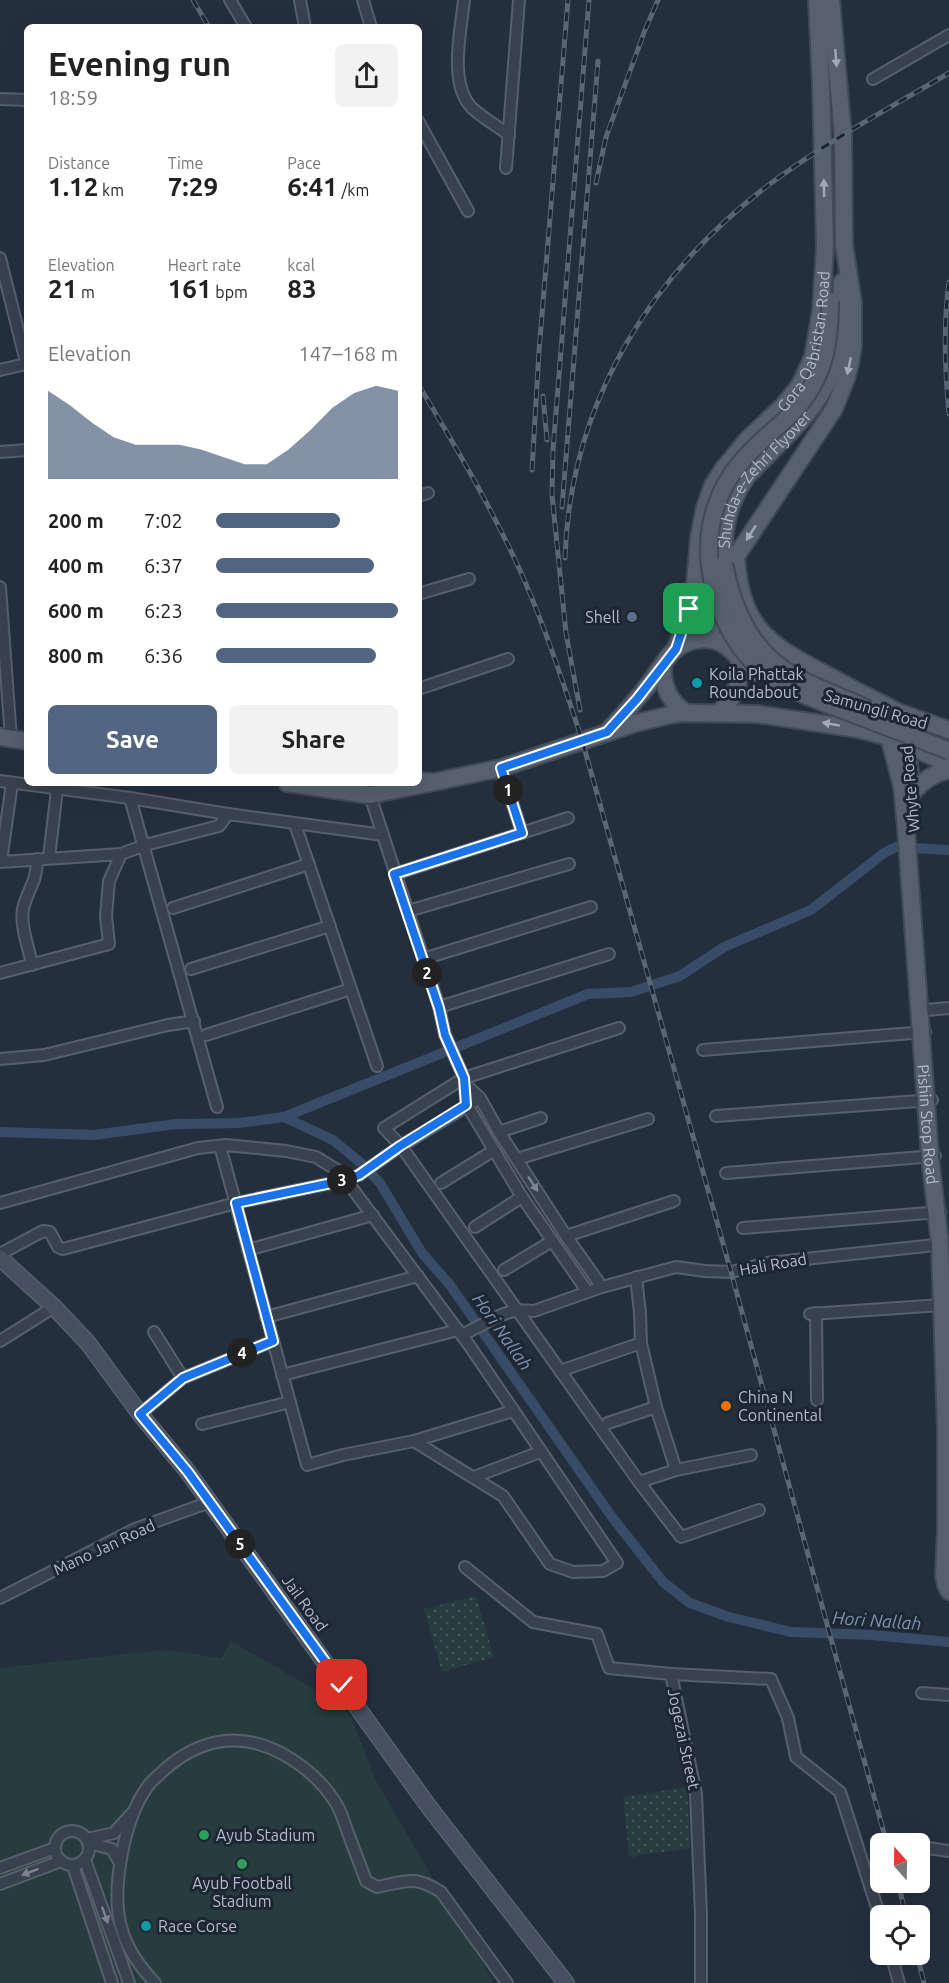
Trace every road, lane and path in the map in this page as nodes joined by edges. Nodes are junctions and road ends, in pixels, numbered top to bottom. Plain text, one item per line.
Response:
1 (230, 0) edge
2 (300, 0) edge
3 (363, 0) edge
4 (464, 0) edge
5 (519, 0) edge
6 (817, 0) edge
7 (831, 0) edge
8 (244, 24) edge
9 (304, 24) edge
10 (370, 24) edge
11 (949, 36) edge
12 (873, 79) dead end
13 (0, 99) edge
14 (24, 100) edge
15 (422, 129) edge
16 (509, 135) junction
17 (506, 168) dead end
18 (468, 211) dead end
19 (844, 245) junction
20 (825, 247) junction
21 (0, 258) edge
22 (836, 300) junction
23 (24, 353) edge
24 (24, 366) edge
25 (0, 370) edge
26 (24, 450) edge
27 (0, 452) edge
28 (736, 556) junction
29 (469, 579) dead end
30 (0, 587) edge
31 (422, 593) edge
32 (710, 640) junction
33 (676, 649) junction
34 (508, 659) dead end
35 (740, 659) junction
36 (663, 665) junction
37 (422, 688) edge
38 (896, 711) junction
39 (687, 713) junction
40 (717, 713) junction
41 (949, 730) edge
42 (607, 732) junction
43 (889, 737) junction
44 (10, 741) edge
45 (949, 742) edge
46 (907, 744) junction
47 (24, 748) edge
48 (949, 751) edge
49 (949, 764) edge
50 (501, 768) junction
51 (949, 770) edge
52 (0, 781) edge
53 (426, 782) edge
54 (12, 783) junction
55 (24, 785) edge
56 (34, 786) edge
57 (328, 786) edge
58 (393, 786) edge
59 (57, 789) junction
60 (368, 789) edge
61 (912, 793) junction
62 (130, 798) junction
63 (228, 814) junction
64 (568, 818) dead end
65 (295, 824) junction
66 (522, 833) junction
67 (383, 835) junction
68 (145, 845) junction
69 (121, 854) junction
70 (49, 858) junction
71 (37, 859) junction
72 (1, 861) edge
73 (309, 864) junction
74 (568, 864) dead end
75 (914, 870) junction
76 (394, 874) junction
77 (591, 907) dead end
78 (173, 908) dead end
79 (408, 911) junction
80 (330, 926) junction
81 (609, 954) dead end
82 (423, 959) junction
83 (32, 965) junction
84 (191, 969) dead end
85 (0, 973) edge
86 (351, 989) junction
87 (439, 1008) junction
88 (949, 1008) edge
89 (927, 1010) junction
90 (194, 1021) junction
91 (619, 1028) dead end
92 (924, 1032) junction
93 (207, 1035) dead end
94 (703, 1050) dead end
95 (0, 1059) edge
96 (377, 1066) dead end
97 (464, 1081) junction
98 (480, 1098) junction
99 (929, 1100) junction
100 (466, 1105) junction
101 (217, 1107) dead end
102 (716, 1116) dead end
103 (541, 1118) dead end
104 (648, 1119) dead end
105 (499, 1132) junction
106 (220, 1146) junction
107 (400, 1146) junction
108 (493, 1150) junction
109 (933, 1157) junction
110 (517, 1159) junction
111 (726, 1173) dead end
112 (346, 1180) junction
113 (441, 1183) dead end
114 (522, 1197) junction
115 (674, 1201) dead end
116 (0, 1203) edge
117 (236, 1203) junction
118 (940, 1212) junction
119 (373, 1215) junction
120 (475, 1227) dead end
121 (743, 1228) dead end
122 (566, 1236) junction
123 (552, 1240) junction
124 (944, 1244) junction
125 (248, 1250) junction
126 (0, 1256) edge
127 (504, 1270) dead end
128 (949, 1273) edge
129 (418, 1276) junction
130 (636, 1277) junction
131 (602, 1287) junction
132 (587, 1291) junction
133 (942, 1305) junction
134 (54, 1307) junction
135 (516, 1310) junction
136 (266, 1317) junction
137 (154, 1332) dead end
138 (464, 1332) junction
139 (0, 1341) edge
140 (273, 1341) junction
141 (640, 1343) junction
142 (560, 1371) junction
143 (946, 1371) edge
144 (282, 1375) junction
145 (183, 1378) junction
146 (817, 1400) dead end
147 (290, 1402) junction
148 (656, 1407) junction
149 (513, 1411) junction
150 (140, 1414) junction
151 (608, 1423) dead end
152 (202, 1424) dead end
153 (414, 1441) junction
154 (540, 1452) junction
155 (751, 1455) dead end
156 (676, 1470) junction
157 (474, 1477) junction
158 (639, 1482) junction
159 (210, 1502) junction
160 (759, 1510) dead end
161 (465, 1568) dead end
162 (949, 1591) edge
163 (0, 1598) edge
164 (671, 1674) junction
165 (922, 1692) dead end
166 (949, 1695) edge
167 (135, 1810) junction
168 (88, 1841) junction
169 (55, 1848) junction
170 (930, 1848) edge
171 (949, 1851) edge
172 (85, 1860) junction
173 (61, 1861) junction
174 (120, 1863) junction
175 (73, 1866) junction
176 (0, 1868) edge
177 (0, 1884) edge
178 (876, 1905) edge
179 (894, 1965) edge
180 (112, 1983) edge
181 (129, 1983) edge
182 (155, 1983) edge
183 (507, 1983) edge
184 (566, 1983) edge
185 (701, 1983) edge
186 (899, 1983) edge

1 - 8 street
2 - 9 street
3 - 10 street
4 - 16 street
5 - 16 street
20 -> 6 main road, Gora Qabristan Road
7 -> 19 main road, Gora Qabristan Road
11 - 12 street
13 - 14 street
15 - 18 street
16 - 17 street
19 - 22 main road, Shuhda-e-Zehri Flyover
19 -> 28 main road, Gora Qabristan Road
20 - 22 main road, Shuhda-e-Zehri Flyover
20 - 33 main road, Gora Qabristan Road
21 - 23 street
22 - 45 main road, Shuhda-e-Zehri Flyover, bridge
22 - 48 main road, Shuhda-e-Zehri Flyover, bridge
24 - 25 street
26 - 27 street
28 - 32 main road, Gora Qabristan Road
28 - 38 main road
29 - 31 street
30 - 44 street
32 - 33 main road
32 - 35 main road, Samungli Road
33 - 36 main road, Samungli Road
34 - 37 street
35 - 38 main road, Samungli Road
35 - 40 main road
36 - 39 main road
36 - 42 main road, Samungli Road
38 - 41 main road, Samungli Road
38 - 46 main road, Whyte Road
39 - 40 main road, Samungli Road
39 - 42 main road, Samungli Road
43 -> 40 main road, Samungli Road
42 - 50 main road, Samungli Road
43 - 46 main road, Samungli Road
43 - 75 main road, Whyte Road
44 - 47 main road
46 - 49 main road, Samungli Road
46 - 61 main road, Whyte Road
50 - 53 main road, Samungli Road
50 - 66 street
51 - 61 main road
52 - 54 street
54 - 55 street
54 - 72 street
56 - 59 street
57 - 60 main road, Samungli Road
58 - 60 main road, Samungli Road
59 - 62 street
59 - 70 street
60 - 67 street
61 - 75 main road, Whyte Road
62 - 63 street
62 - 68 street
63 - 65 street
63 - 68 street
64 - 66 street
65 - 67 street
65 - 73 street
66 - 76 street
67 - 76 street
68 - 69 street
68 - 90 street
69 - 70 street
69 - 83 street
70 - 71 street
71 - 72 street
71 - 83 street
73 - 78 street
73 - 80 street
74 - 79 street
75 - 89 main road, Pishin Stop Road
75 - 92 main road, Pishin Stop Road
76 - 79 street
77 - 82 street
79 - 82 street
80 - 84 street
80 - 86 street
81 - 87 street
82 - 87 street
83 - 85 street
86 - 93 street
86 - 96 street
87 - 97 street
88 - 89 street
89 - 92 main road, Pishin Stop Road
90 - 95 street
90 - 101 street
91 - 97 street
92 - 94 street
92 - 99 main road, Pishin Stop Road
97 - 98 street
97 - 100 street
97 - 107 street
98 - 100 street
98 - 105 street
99 - 102 street
99 - 109 main road, Pishin Stop Road
100 - 107 street
100 - 108 street
103 - 105 street
104 - 110 street
105 - 110 street
106 - 112 street
106 - 116 street
106 - 117 street
107 - 112 street
107 - 135 street
108 - 113 street
108 - 114 street
109 - 111 street
109 - 118 main road, Pishin Stop Road
110 -> 122 street
112 - 117 street
112 - 119 street
114 - 120 street
114 - 123 street
115 - 122 street
117 - 125 street
117 - 126 street
118 - 121 street
118 - 124 main road, Pishin Stop Road
119 - 125 street
119 - 129 street
122 - 131 street
123 - 127 street
123 - 132 street
124 - 128 main road, Pishin Stop Road
124 - 130 street, Hali Road
124 - 133 main road, Pishin Stop Road
125 - 136 street
126 - 134 main road, Jail Road
129 - 136 street
129 - 138 street
130 - 131 street, Hali Road
130 - 141 street
131 - 132 street, Hali Road
132 - 135 street, Hali Road
133 - 143 main road, Pishin Stop Road
133 - 146 street
134 - 139 street
134 - 150 main road, Jail Road
135 - 138 street, Hali Road
135 - 142 street
136 - 140 street
137 - 145 street
138 - 144 street, Hali Road
138 - 149 street
140 - 144 street
140 - 145 street
141 - 142 street
141 - 148 street
142 - 158 street
143 - 162 main road, Pishin Stop Road
144 - 147 street
145 - 150 street
147 - 152 street
147 - 153 street
148 - 151 street
148 - 156 street
149 - 153 street
149 - 154 street
150 - 159 main road, Jail Road
153 - 157 street
154 - 157 street
154 - 157 street
155 - 156 street
156 - 158 street
158 - 160 street
159 - 163 street, Mano Jan Road
159 - 184 main road, Jail Road
161 - 164 street, Jogezai Street
164 - 178 street
164 - 185 street, Jogezai Street
165 - 166 street
167 - 168 street
167 - 174 street
167 - 183 street
168 - 169 street
168 - 172 street
168 - 174 street
169 - 173 street
169 - 176 street
170 - 171 street
172 - 175 street
172 -> 181 street
173 - 175 street
173 -> 177 street
174 - 182 street
175 - 180 street
179 - 186 street

